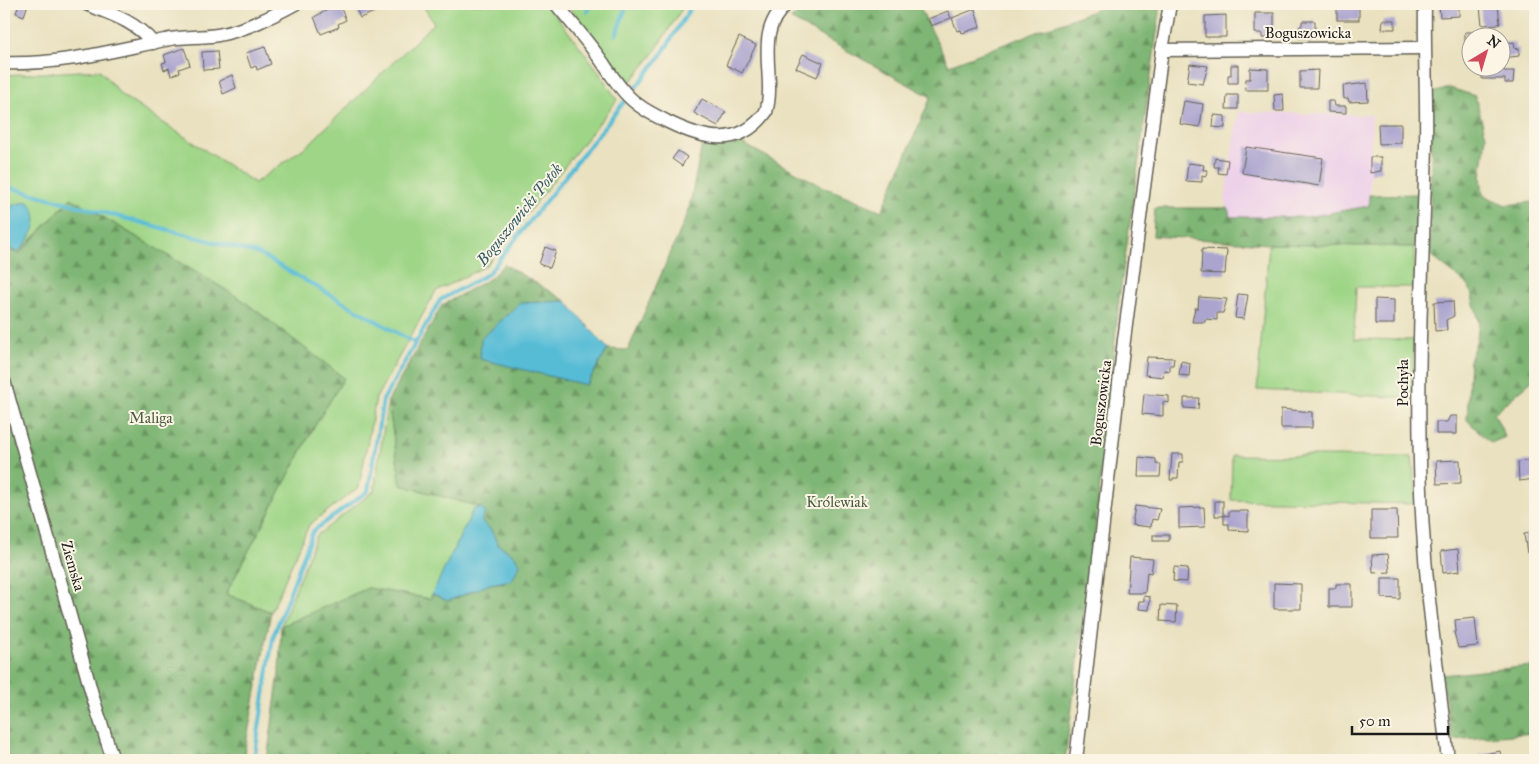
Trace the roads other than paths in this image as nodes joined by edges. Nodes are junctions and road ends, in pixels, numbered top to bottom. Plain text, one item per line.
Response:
1 (86, 4) edge
2 (295, 4) edge
3 (556, 4) edge
4 (787, 4) edge
5 (1170, 4) edge
6 (1425, 4) edge
7 (153, 43) junction
8 (1424, 48) junction
9 (1162, 50) junction
10 (4, 63) edge
11 (4, 380) edge
12 (113, 760) edge
13 (1076, 760) edge
14 (1448, 760) edge

1 - 7 street
2 - 7 street
3 - 4 street
5 - 9 street, Boguszowicka
6 - 8 street, Pochyła
7 - 10 street
8 - 9 street, Boguszowicka
8 - 14 street, Pochyła
9 - 13 street, Boguszowicka
11 - 12 street, Ziemska

